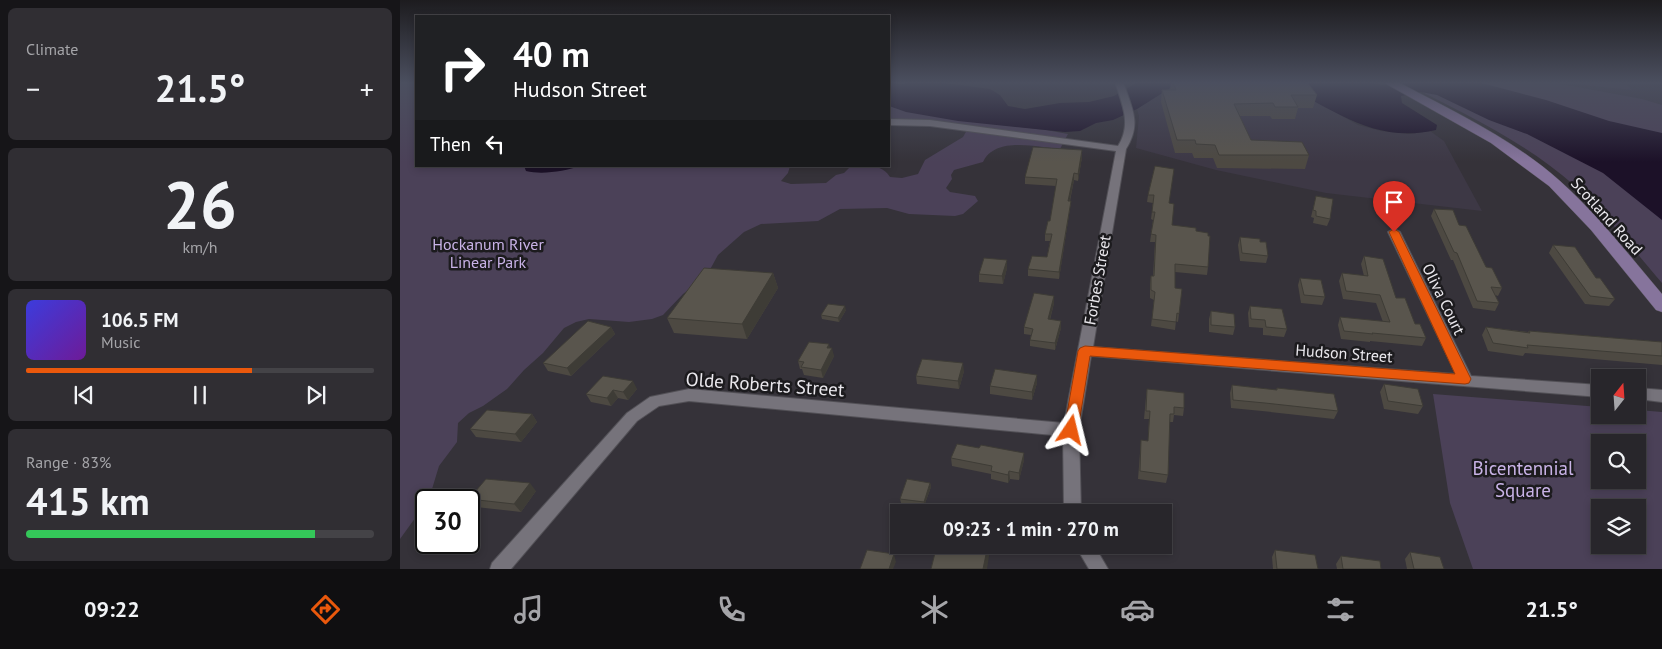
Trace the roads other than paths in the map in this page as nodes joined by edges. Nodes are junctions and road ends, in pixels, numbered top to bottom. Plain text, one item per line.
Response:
1 (1128, 109) edge
2 (1438, 109) edge
3 (890, 122) edge
4 (1121, 149) junction
5 (1394, 232) dead end
6 (1662, 306) edge
7 (1085, 351) junction
8 (1465, 379) junction
9 (1591, 390) edge
10 (1646, 395) edge
11 (1662, 396) edge
12 (1071, 430) junction
13 (1072, 504) edge
14 (1090, 554) edge
15 (499, 569) edge
16 (1099, 569) edge

1 - 4 street, Forbes Street
2 - 6 main road, Scotland Road
3 - 4 street
4 - 7 street, Forbes Street
5 - 8 street, Oliva Court
7 - 8 street, Hudson Street
7 - 12 street, Forbes Street
8 - 9 street, Hudson Street
10 - 11 street
12 - 13 street, Forbes Street
12 - 15 street, Olde Roberts Street
14 - 16 street

